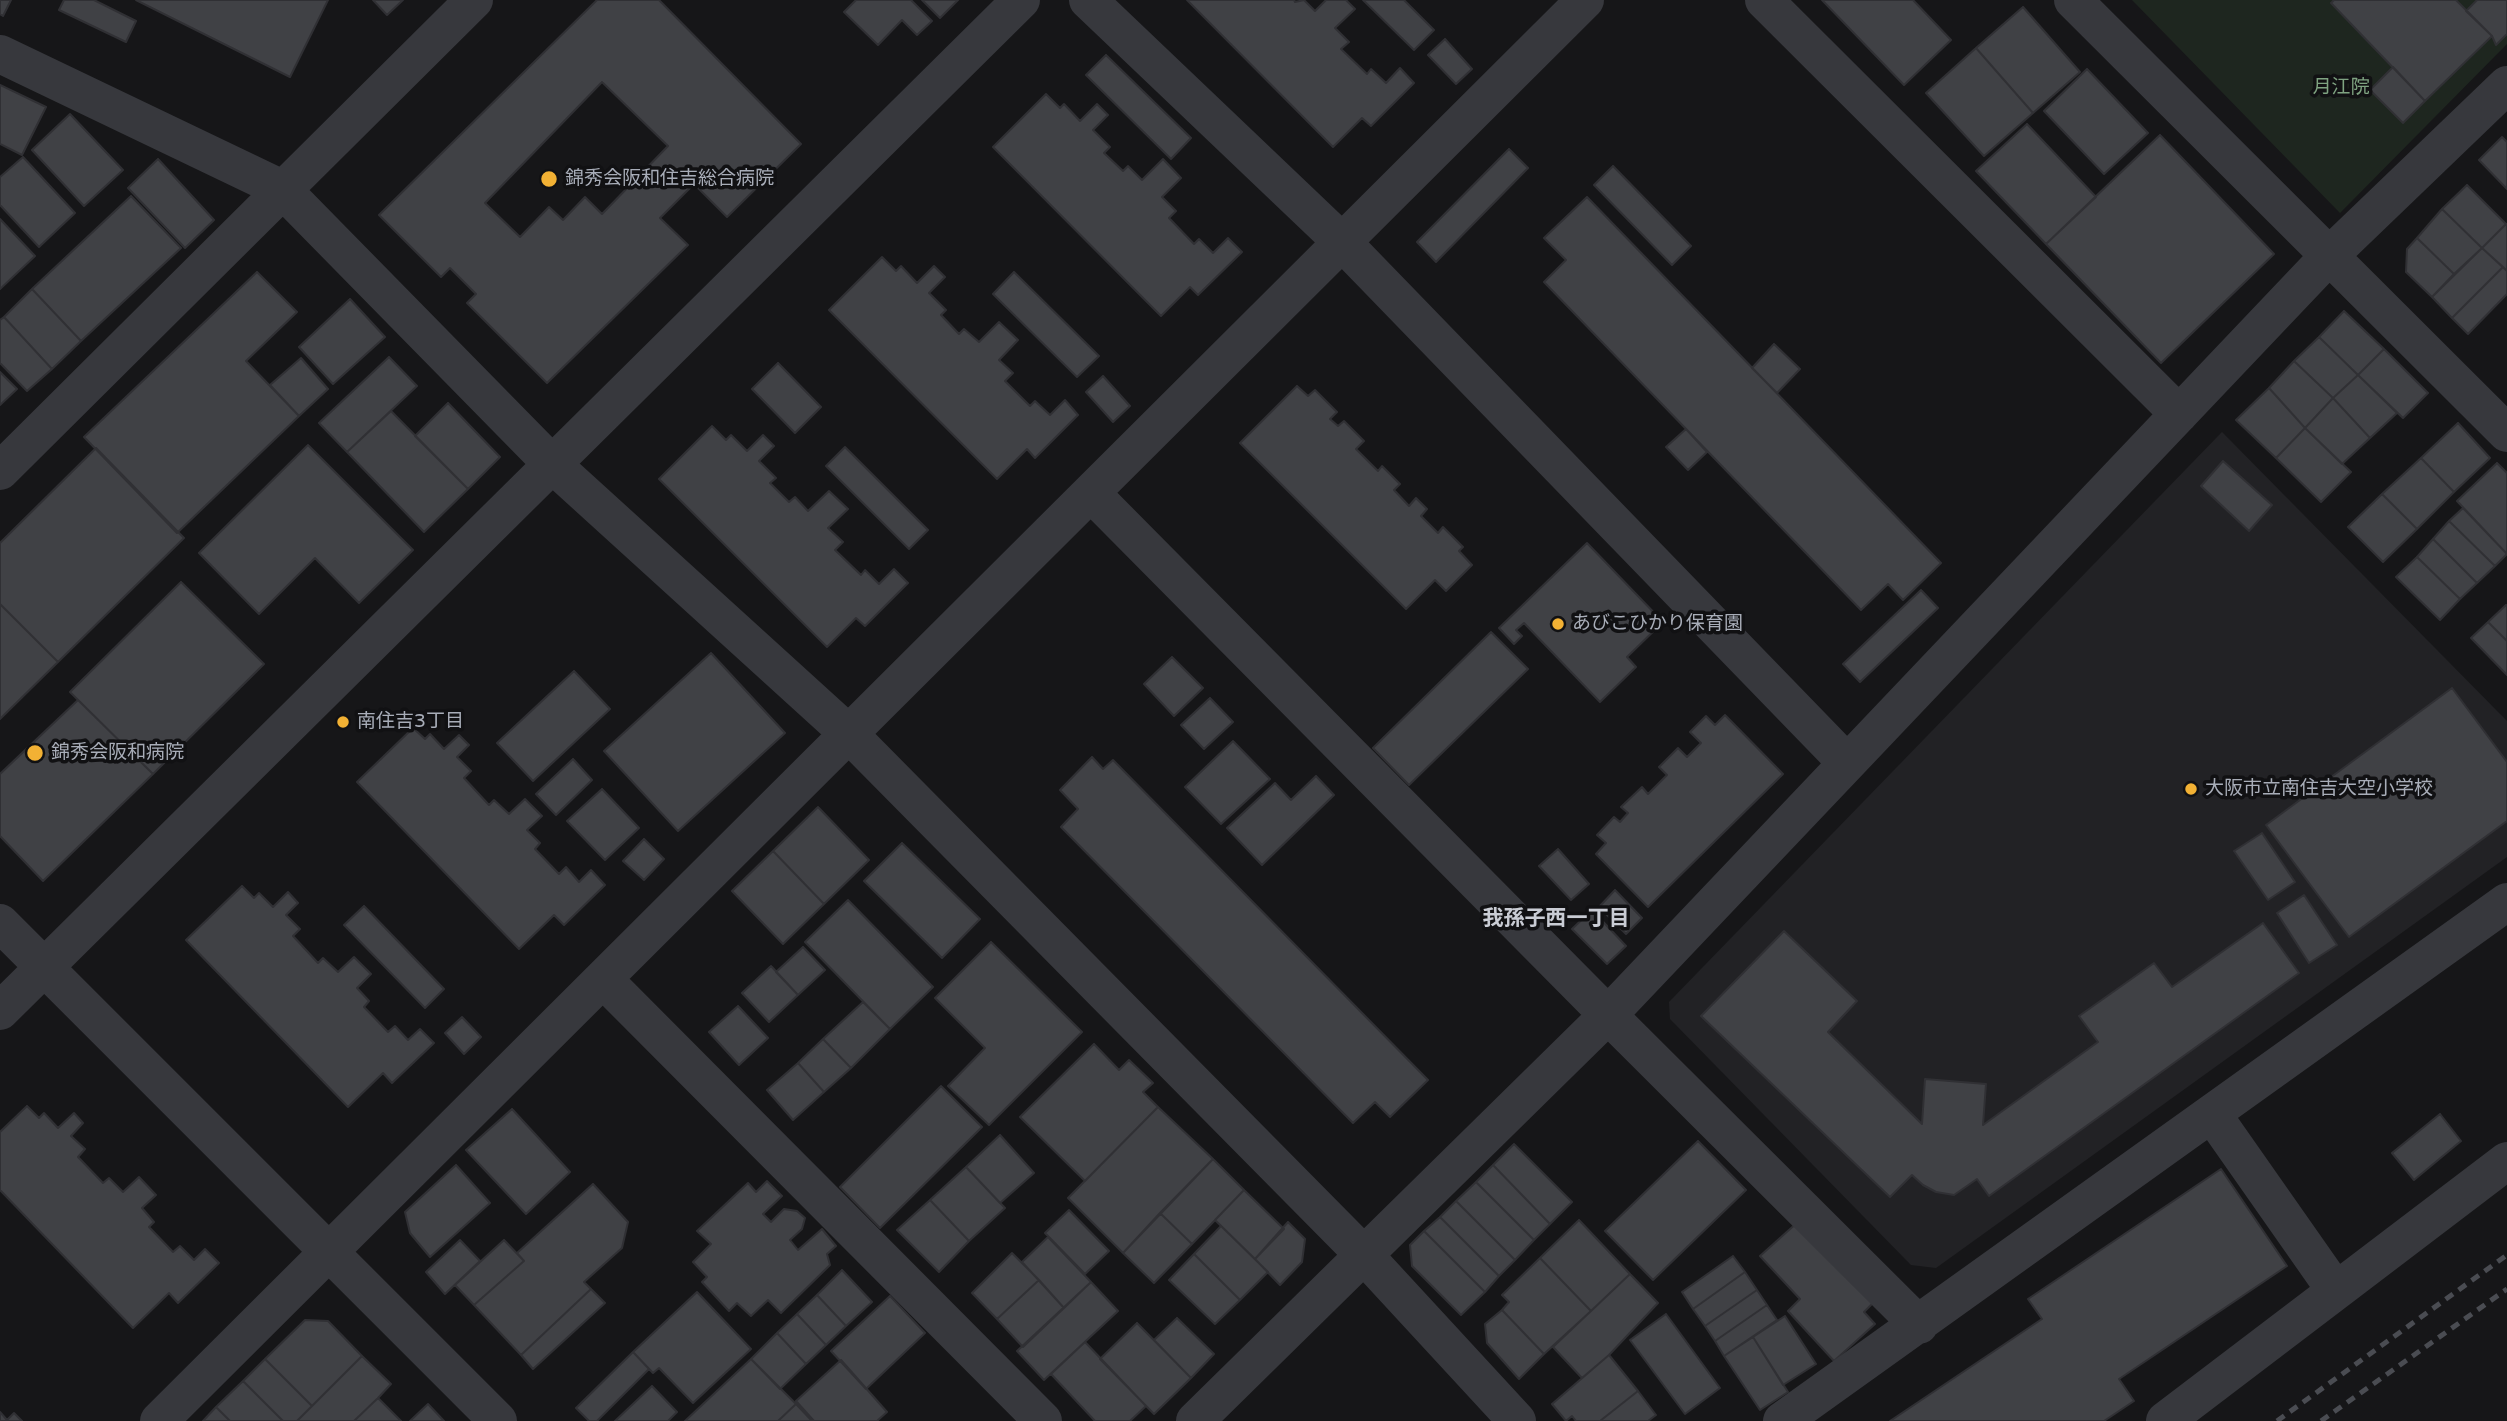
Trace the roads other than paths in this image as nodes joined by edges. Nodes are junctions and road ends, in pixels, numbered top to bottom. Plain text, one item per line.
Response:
1 (474, 0) edge
2 (1021, 0) edge
3 (1088, 0) edge
4 (1585, 0) edge
5 (1763, 0) edge
6 (2073, 0) edge
7 (0, 54) edge
8 (2507, 85) edge
9 (282, 189) junction
10 (1343, 243) junction
11 (2329, 256) junction
12 (2179, 414) junction
13 (2507, 433) edge
14 (552, 464) junction
15 (0, 471) edge
16 (1091, 493) junction
17 (849, 734) junction
18 (1847, 764) junction
19 (2507, 902) edge
20 (0, 923) edge
21 (44, 967) junction
22 (603, 979) junction
23 (0, 1011) edge
24 (1608, 1016) junction
25 (2212, 1114) junction
26 (2507, 1161) edge
27 (328, 1252) junction
28 (1363, 1254) junction
29 (2336, 1291) junction
30 (1919, 1325) junction
31 (159, 1421) edge
32 (498, 1421) edge
33 (1044, 1421) edge
34 (1195, 1421) edge
35 (1517, 1421) edge
36 (1782, 1421) edge
37 (2165, 1421) edge

1 - 9 street
2 - 14 street
3 - 10 street
4 - 10 street
5 - 12 street
6 - 11 street
7 - 9 street
8 - 11 street
9 - 14 street
9 - 15 street
10 - 16 street
10 - 18 street
11 - 12 street
11 - 13 street
12 - 18 street
14 - 17 street
14 - 21 street
16 - 17 street
16 - 24 street
17 - 22 street
17 - 28 street
18 - 24 street
19 - 25 street
20 - 21 street
21 - 23 street
21 - 27 street
22 - 27 street
22 - 33 street
24 - 28 street
24 - 30 street
25 - 29 street
25 - 30 street
26 - 29 street
27 - 31 street
27 - 32 street
28 - 34 street
28 - 35 street
29 - 37 street
30 - 36 street

